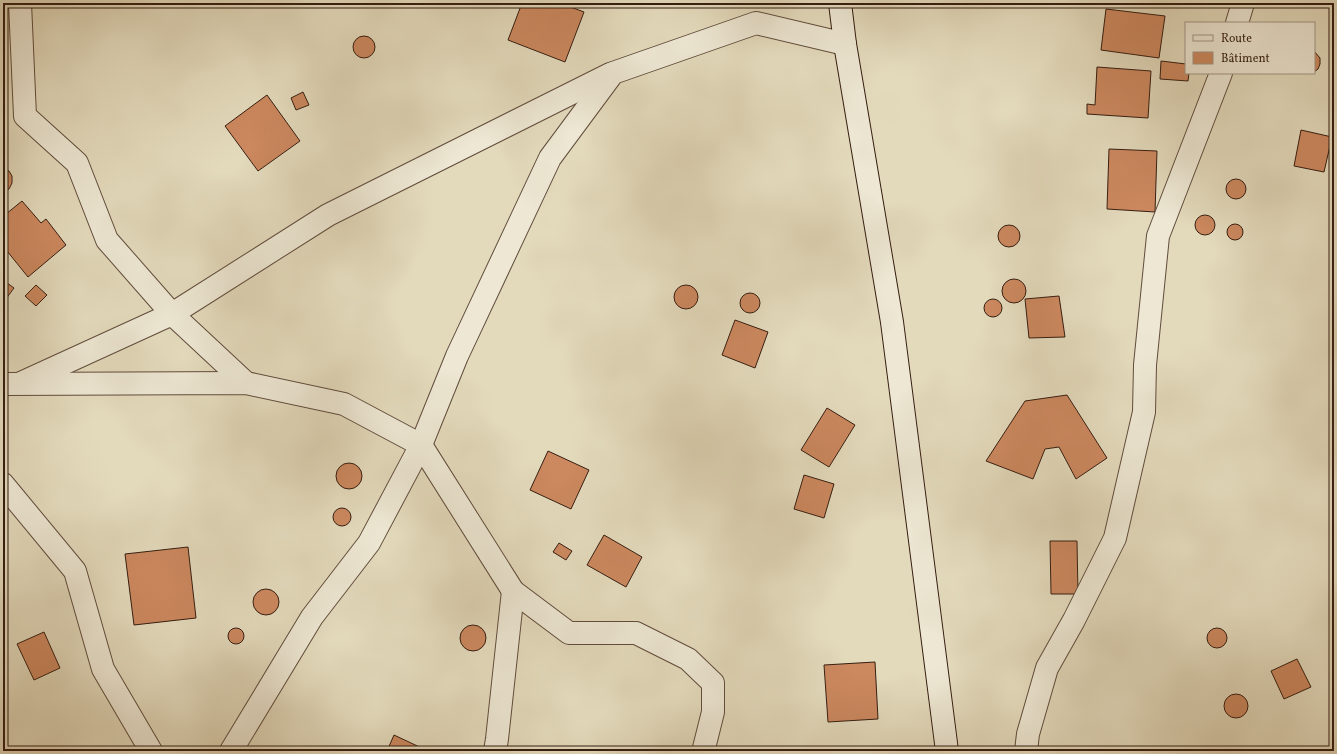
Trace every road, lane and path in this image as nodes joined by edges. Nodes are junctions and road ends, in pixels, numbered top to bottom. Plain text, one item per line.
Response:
1 (20, 3) edge
2 (840, 3) edge
3 (1243, 3) edge
4 (1237, 22) edge
5 (845, 44) junction
6 (613, 73) junction
7 (1221, 74) edge
8 (172, 314) junction
9 (246, 383) junction
10 (12, 384) edge
11 (421, 445) junction
12 (3, 484) edge
13 (513, 591) junction
14 (152, 751) edge
15 (231, 751) edge
16 (495, 751) edge
17 (705, 751) edge
18 (947, 751) edge
19 (1026, 751) edge

1 - 8 street
2 - 5 street
3 - 4 street
5 - 6 street
5 - 18 street
6 - 8 street
6 - 11 street
7 - 19 street
8 - 9 street
8 - 10 street
9 - 10 street
9 - 11 street
11 - 13 street
11 - 15 street
12 - 14 street
13 - 16 street
13 - 17 street

